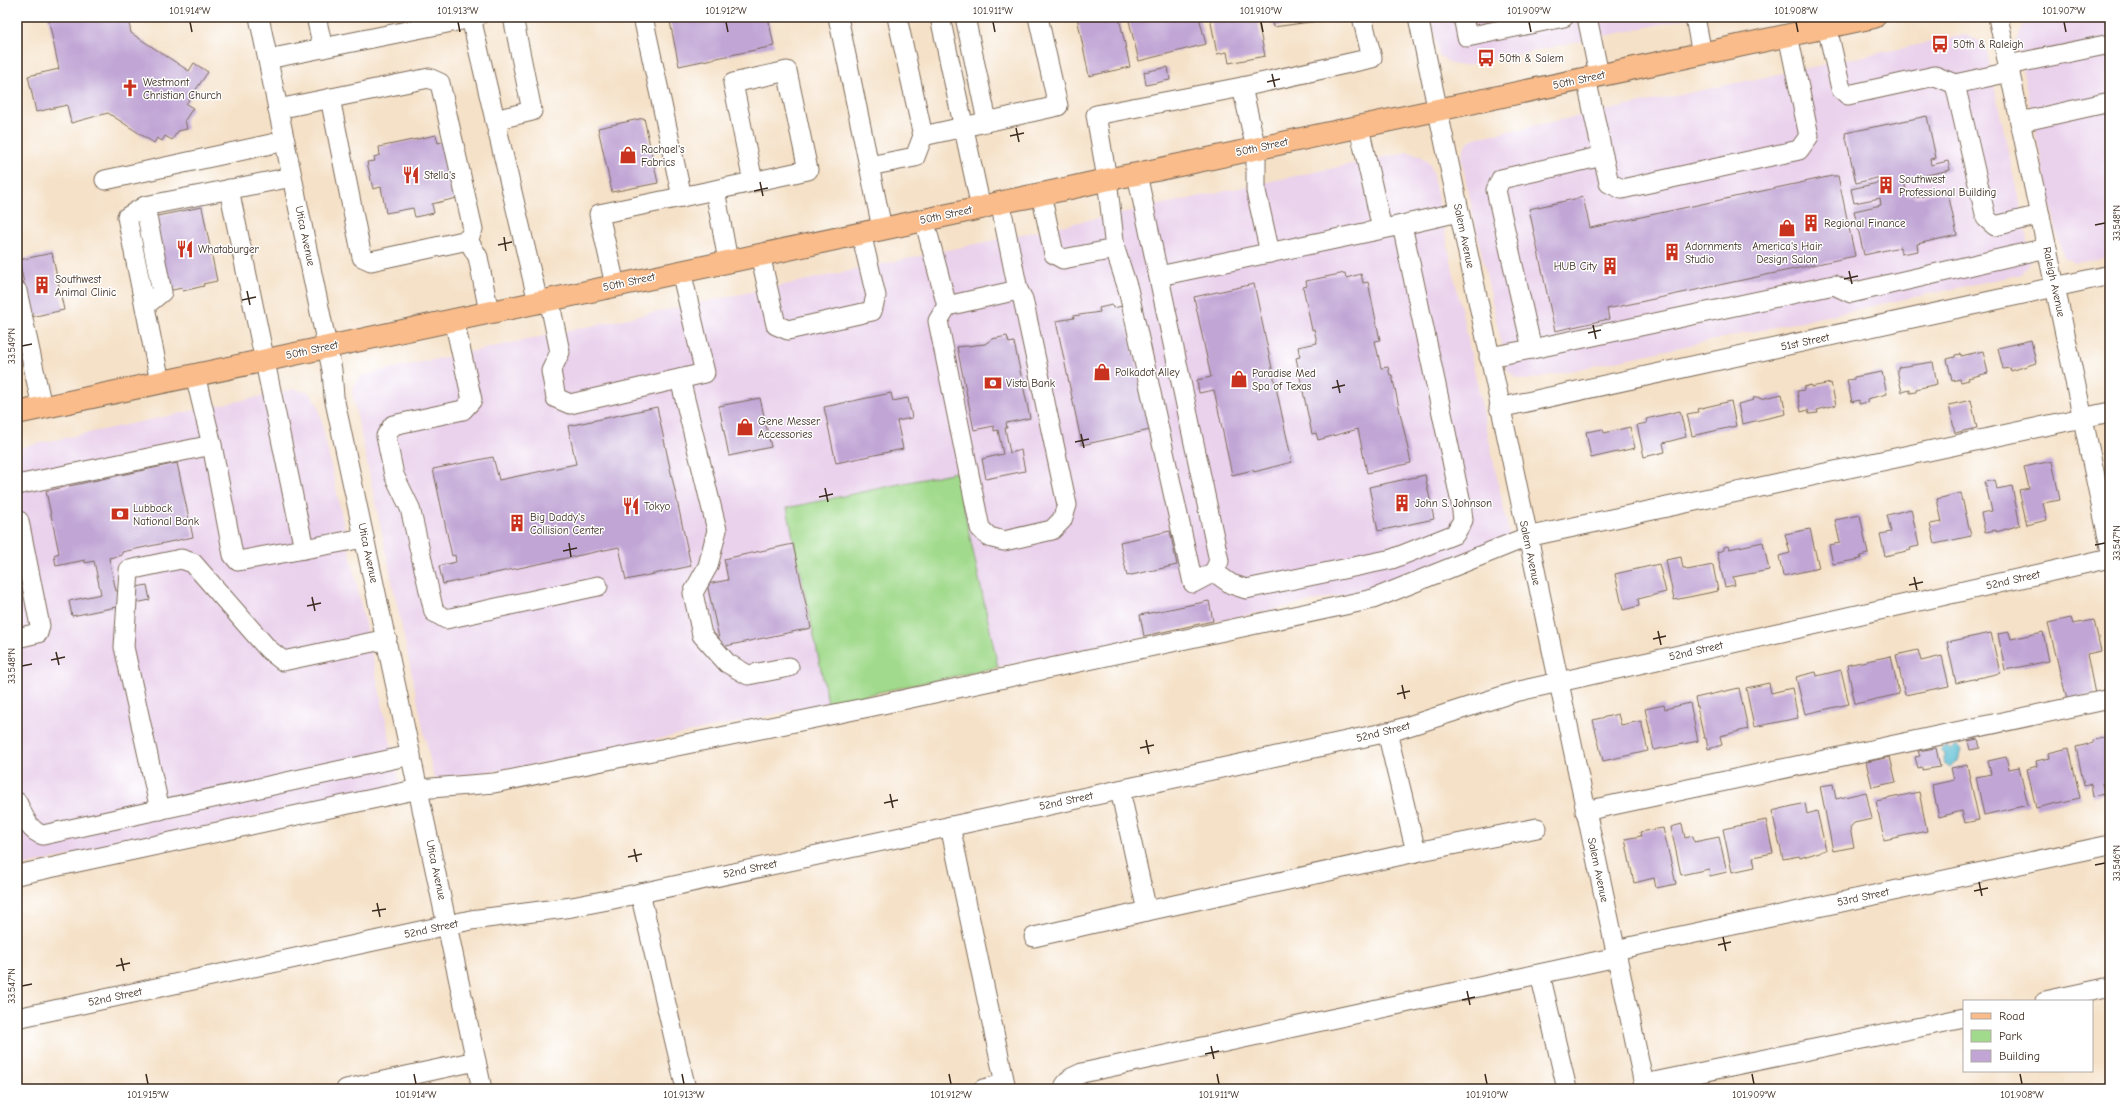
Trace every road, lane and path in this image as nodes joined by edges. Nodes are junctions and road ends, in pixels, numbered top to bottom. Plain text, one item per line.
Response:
1 (259, 17) edge
2 (513, 17) edge
3 (642, 17) edge
4 (838, 17) edge
5 (897, 17) edge
6 (940, 17) edge
7 (965, 17) edge
8 (1038, 17) edge
9 (1362, 17) edge
10 (1418, 17) edge
11 (1463, 17) edge
12 (1564, 17) edge
13 (1586, 17) edge
14 (1695, 17) edge
15 (1874, 17) edge
16 (1998, 17) edge
17 (474, 18) edge
18 (318, 19) edge
19 (1837, 23) edge
20 (1788, 35) junction
21 (2110, 44) edge
22 (323, 48) junction
23 (1702, 54) junction
24 (268, 59) junction
25 (2009, 69) junction
26 (1593, 77) junction
27 (1955, 84) junction
28 (1242, 88) junction
29 (330, 98) junction
30 (2110, 102) edge
31 (278, 109) junction
32 (1437, 110) junction
33 (495, 120) junction
34 (987, 121) junction
35 (2020, 122) junction
36 (964, 126) junction
37 (1359, 127) junction
38 (923, 136) junction
39 (285, 141) junction
40 (1256, 149) junction
41 (1603, 156) junction
42 (869, 166) junction
43 (1138, 174) junction
44 (292, 177) junction
45 (1107, 179) junction
46 (105, 180) dead end
47 (753, 182) junction
48 (229, 189) junction
49 (715, 190) junction
50 (1041, 194) junction
51 (682, 197) junction
52 (990, 205) junction
53 (1459, 212) junction
54 (2040, 215) junction
55 (924, 219) junction
56 (1402, 224) junction
57 (882, 228) junction
58 (1382, 229) junction
59 (861, 233) junction
60 (468, 240) junction
61 (2047, 248) junction
62 (1115, 249) junction
63 (1270, 253) junction
64 (760, 254) junction
65 (728, 261) junction
66 (681, 271) junction
67 (2110, 275) edge
68 (1159, 276) junction
69 (615, 285) junction
70 (2055, 287) junction
71 (1018, 290) junction
72 (17, 291) edge
73 (544, 300) junction
74 (947, 306) junction
75 (489, 312) junction
76 (454, 320) junction
77 (328, 347) junction
78 (1532, 349) junction
79 (1489, 358) junction
80 (265, 360) junction
81 (194, 375) junction
82 (680, 379) junction
83 (160, 382) junction
84 (42, 407) junction
85 (1499, 408) junction
86 (2110, 412) edge
87 (17, 413) edge
88 (2083, 418) junction
89 (212, 445) junction
90 (17, 485) edge
91 (18, 519) edge
92 (364, 538) junction
93 (1527, 538) junction
94 (2110, 547) edge
95 (304, 549) junction
96 (2110, 558) edge
97 (1214, 572) junction
98 (598, 586) dead end
99 (17, 638) edge
100 (387, 640) junction
101 (789, 667) dead end
102 (1558, 682) junction
103 (2110, 699) edge
104 (1387, 732) junction
105 (411, 755) junction
106 (418, 789) junction
107 (1120, 790) junction
108 (17, 802) edge
109 (160, 810) junction
110 (1585, 811) junction
111 (950, 826) junction
112 (24, 828) edge
113 (1537, 828) dead end
114 (2110, 845) edge
115 (1416, 852) junction
116 (17, 875) edge
117 (640, 893) junction
118 (1147, 911) junction
119 (448, 926) junction
120 (1034, 937) dead end
121 (1616, 953) junction
122 (1540, 974) junction
123 (2110, 987) edge
124 (2050, 1000) edge
125 (17, 1018) edge
126 (1963, 1018) edge
127 (476, 1061) junction
128 (1005, 1087) edge
129 (1645, 1087) edge
130 (346, 1089) edge
131 (482, 1089) edge
132 (686, 1089) edge
133 (984, 1089) edge
134 (1066, 1089) edge
135 (1567, 1089) edge

1 - 24 street, Utica Avenue
2 - 33 street
3 - 51 street
4 - 42 street
5 - 38 street
6 - 36 street
7 - 34 street
8 - 34 street
9 - 28 street
10 - 32 street, Salem Avenue
11 - 12 street
13 - 26 street
14 - 23 street
15 - 19 main road, 50th Street
16 - 25 street, Raleigh Avenue
17 - 22 street
17 - 33 street
18 - 22 street
19 - 20 main road, 50th Street
19 - 27 street
20 - 23 main road, 50th Street
20 - 41 street
21 - 25 street
22 - 24 street
23 - 26 main road, 50th Street
24 - 31 street, Utica Avenue
25 - 27 street
25 - 35 street, Raleigh Avenue
26 - 32 main road, 50th Street
26 - 41 street
27 - 54 street
28 - 40 street
28 - 45 street
29 - 31 street
29 - 60 street
29 - 60 street
30 - 35 street
31 - 39 street, Utica Avenue
32 - 37 main road, 50th Street
32 - 53 street, Salem Avenue
33 - 73 street
34 - 36 street
35 - 54 street, Raleigh Avenue
36 - 38 street
36 - 52 street
37 - 40 main road, 50th Street
37 - 58 street
38 - 42 street
39 - 44 street, Utica Avenue
39 - 46 street
40 - 43 main road, 50th Street
40 - 63 street
41 - 78 street
42 - 57 street
43 - 45 main road, 50th Street
43 - 68 street
44 - 48 street
44 - 77 street, Utica Avenue
45 - 50 main road, 50th Street
45 - 62 street
47 - 47 street
47 - 49 street
48 - 80 street
48 - 83 street
49 - 51 street
49 - 65 street
50 - 52 main road, 50th Street
50 - 62 street
51 - 69 street
52 - 55 main road, 50th Street
52 - 71 street
53 - 56 street
53 - 79 street, Salem Avenue
54 - 61 street, Raleigh Avenue
55 - 57 main road, 50th Street
55 - 74 street
56 - 58 street
56 - 97 street
57 - 59 main road, 50th Street
58 - 63 street
59 - 64 main road, 50th Street
59 - 64 street
60 - 75 street
61 - 70 street, Raleigh Avenue
61 - 78 street
62 - 97 street
63 - 68 street
64 - 65 main road, 50th Street
65 - 66 main road, 50th Street
66 - 69 main road, 50th Street
66 - 82 street
67 - 70 street, 51st Street
68 - 97 street
69 - 73 main road, 50th Street
70 - 85 street, 51st Street
70 - 88 street, Raleigh Avenue
71 - 74 street
71 - 74 street
72 - 84 street
73 - 75 main road, 50th Street
73 - 82 street
75 - 76 main road, 50th Street
76 - 77 main road, 50th Street
76 - 98 street
77 - 80 main road, 50th Street
77 - 92 street, Utica Avenue
78 - 79 street
79 - 85 street, Salem Avenue
80 - 81 main road, 50th Street
80 - 95 street
81 - 83 main road, 50th Street
81 - 89 street
82 - 101 street
83 - 84 main road, 50th Street
84 - 87 main road, 50th Street
85 - 93 street, Salem Avenue
86 - 88 street
88 - 93 street
88 - 94 street, Raleigh Avenue
89 - 90 street
89 - 95 street
91 - 99 street
92 - 95 street
92 - 100 street, Utica Avenue
93 - 102 street, Salem Avenue
93 - 106 street
96 - 102 street, 52nd Street
100 - 105 street, Utica Avenue
100 - 109 street
102 - 104 street, 52nd Street
102 - 110 street, Salem Avenue
103 - 110 street
104 - 107 street, 52nd Street
104 - 115 street
105 - 106 street, Utica Avenue
105 - 109 street
106 - 116 street
106 - 119 street, Utica Avenue
107 - 111 street, 52nd Street
107 - 118 street
108 - 112 street
109 - 112 street
110 - 121 street, Salem Avenue
111 - 117 street, 52nd Street
111 - 128 street
113 - 115 street
114 - 121 street, 53rd Street
115 - 118 street
117 - 119 street, 52nd Street
117 - 132 street
118 - 120 street
119 - 125 street, 52nd Street
119 - 127 street, Utica Avenue
121 - 122 street, 53rd Street
121 - 129 street, Salem Avenue
122 - 134 street, 53rd Street
122 - 135 street
123 - 124 street
126 - 129 street
127 - 130 street
127 - 131 street, Utica Avenue
128 - 133 street

